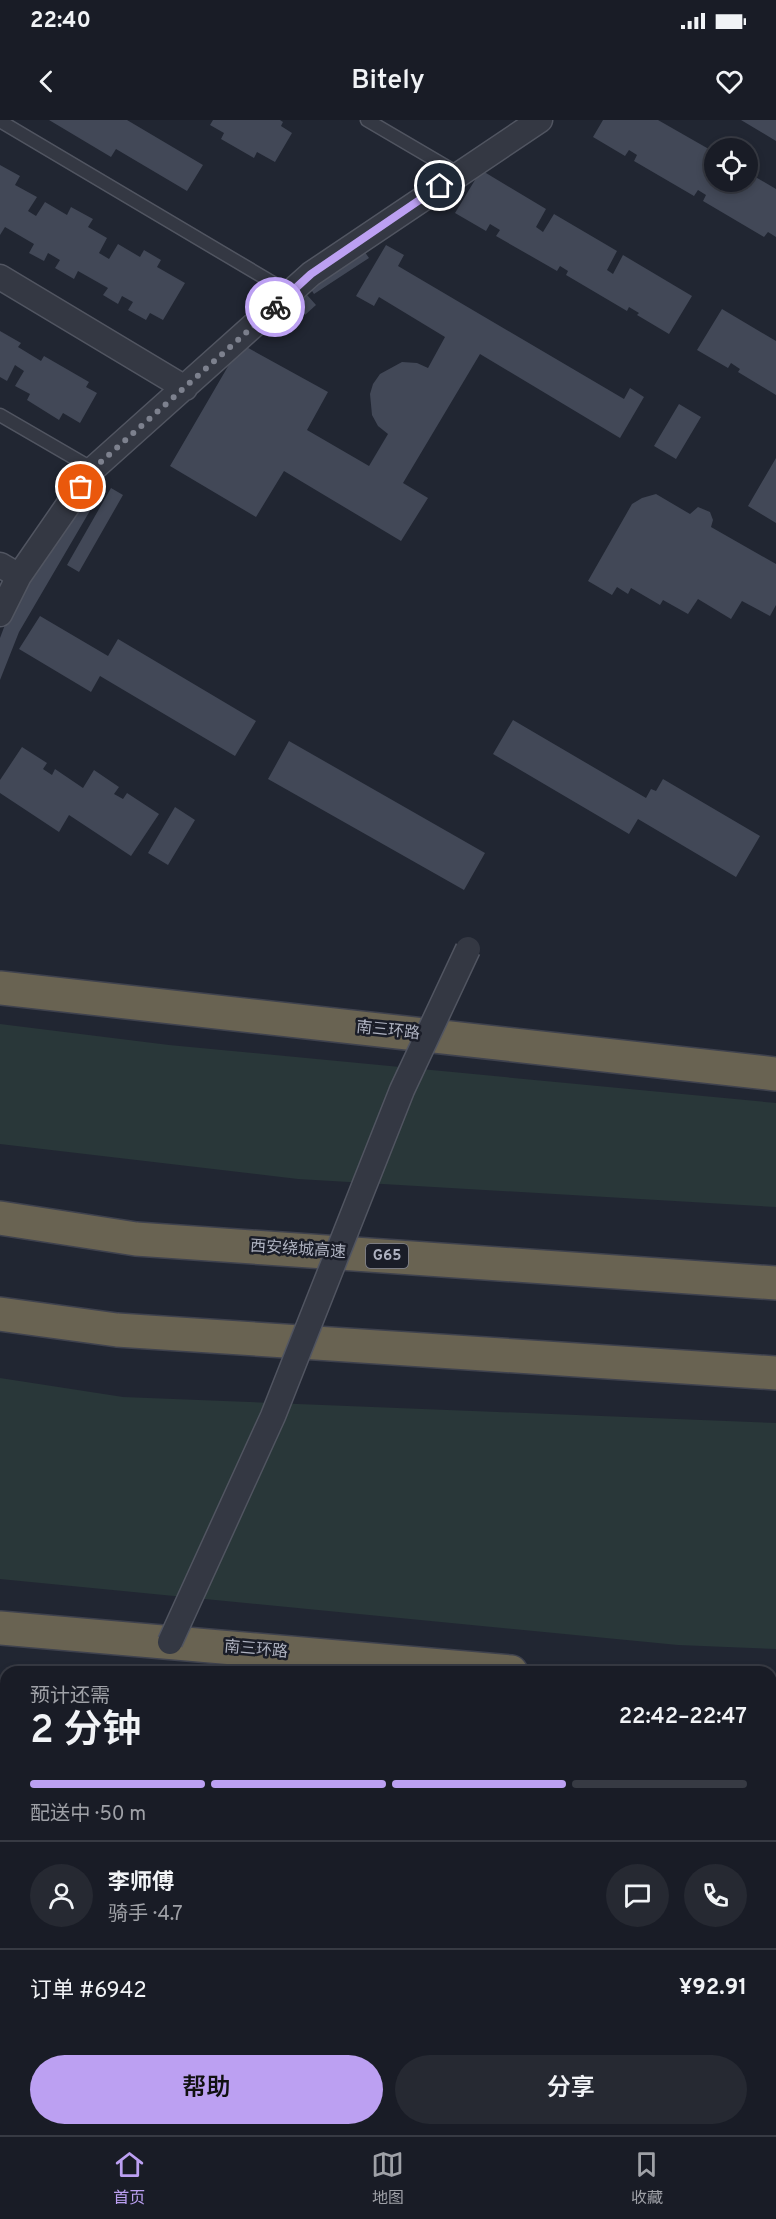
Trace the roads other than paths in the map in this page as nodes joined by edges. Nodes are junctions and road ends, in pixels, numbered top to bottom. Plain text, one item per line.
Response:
1 (367, 120) edge
2 (540, 120) edge
3 (0, 121) edge
4 (459, 174) junction
5 (0, 278) edge
6 (290, 293) junction
7 (184, 388) junction
8 (0, 416) edge
9 (93, 469) junction
10 (9, 570) edge
11 (0, 614) edge
12 (468, 949) dead end
13 (0, 988) edge
14 (776, 1074) edge
15 (0, 1218) edge
16 (776, 1283) edge
17 (0, 1314) edge
18 (776, 1373) edge
19 (0, 1628) edge
20 (170, 1642) junction
21 (443, 1666) edge

1 - 4 lane
2 - 4 street
3 - 6 lane
4 - 6 street
5 - 7 street
6 - 7 street
7 - 9 street
8 - 9 lane
9 - 10 street
10 - 11 street
12 - 20 street, bridge
13 - 14 highway, 南三环路
15 - 16 highway, 西安绕城高速 / G65
17 - 18 highway
19 - 20 highway, 南三环路
20 - 21 highway, 南三环路

